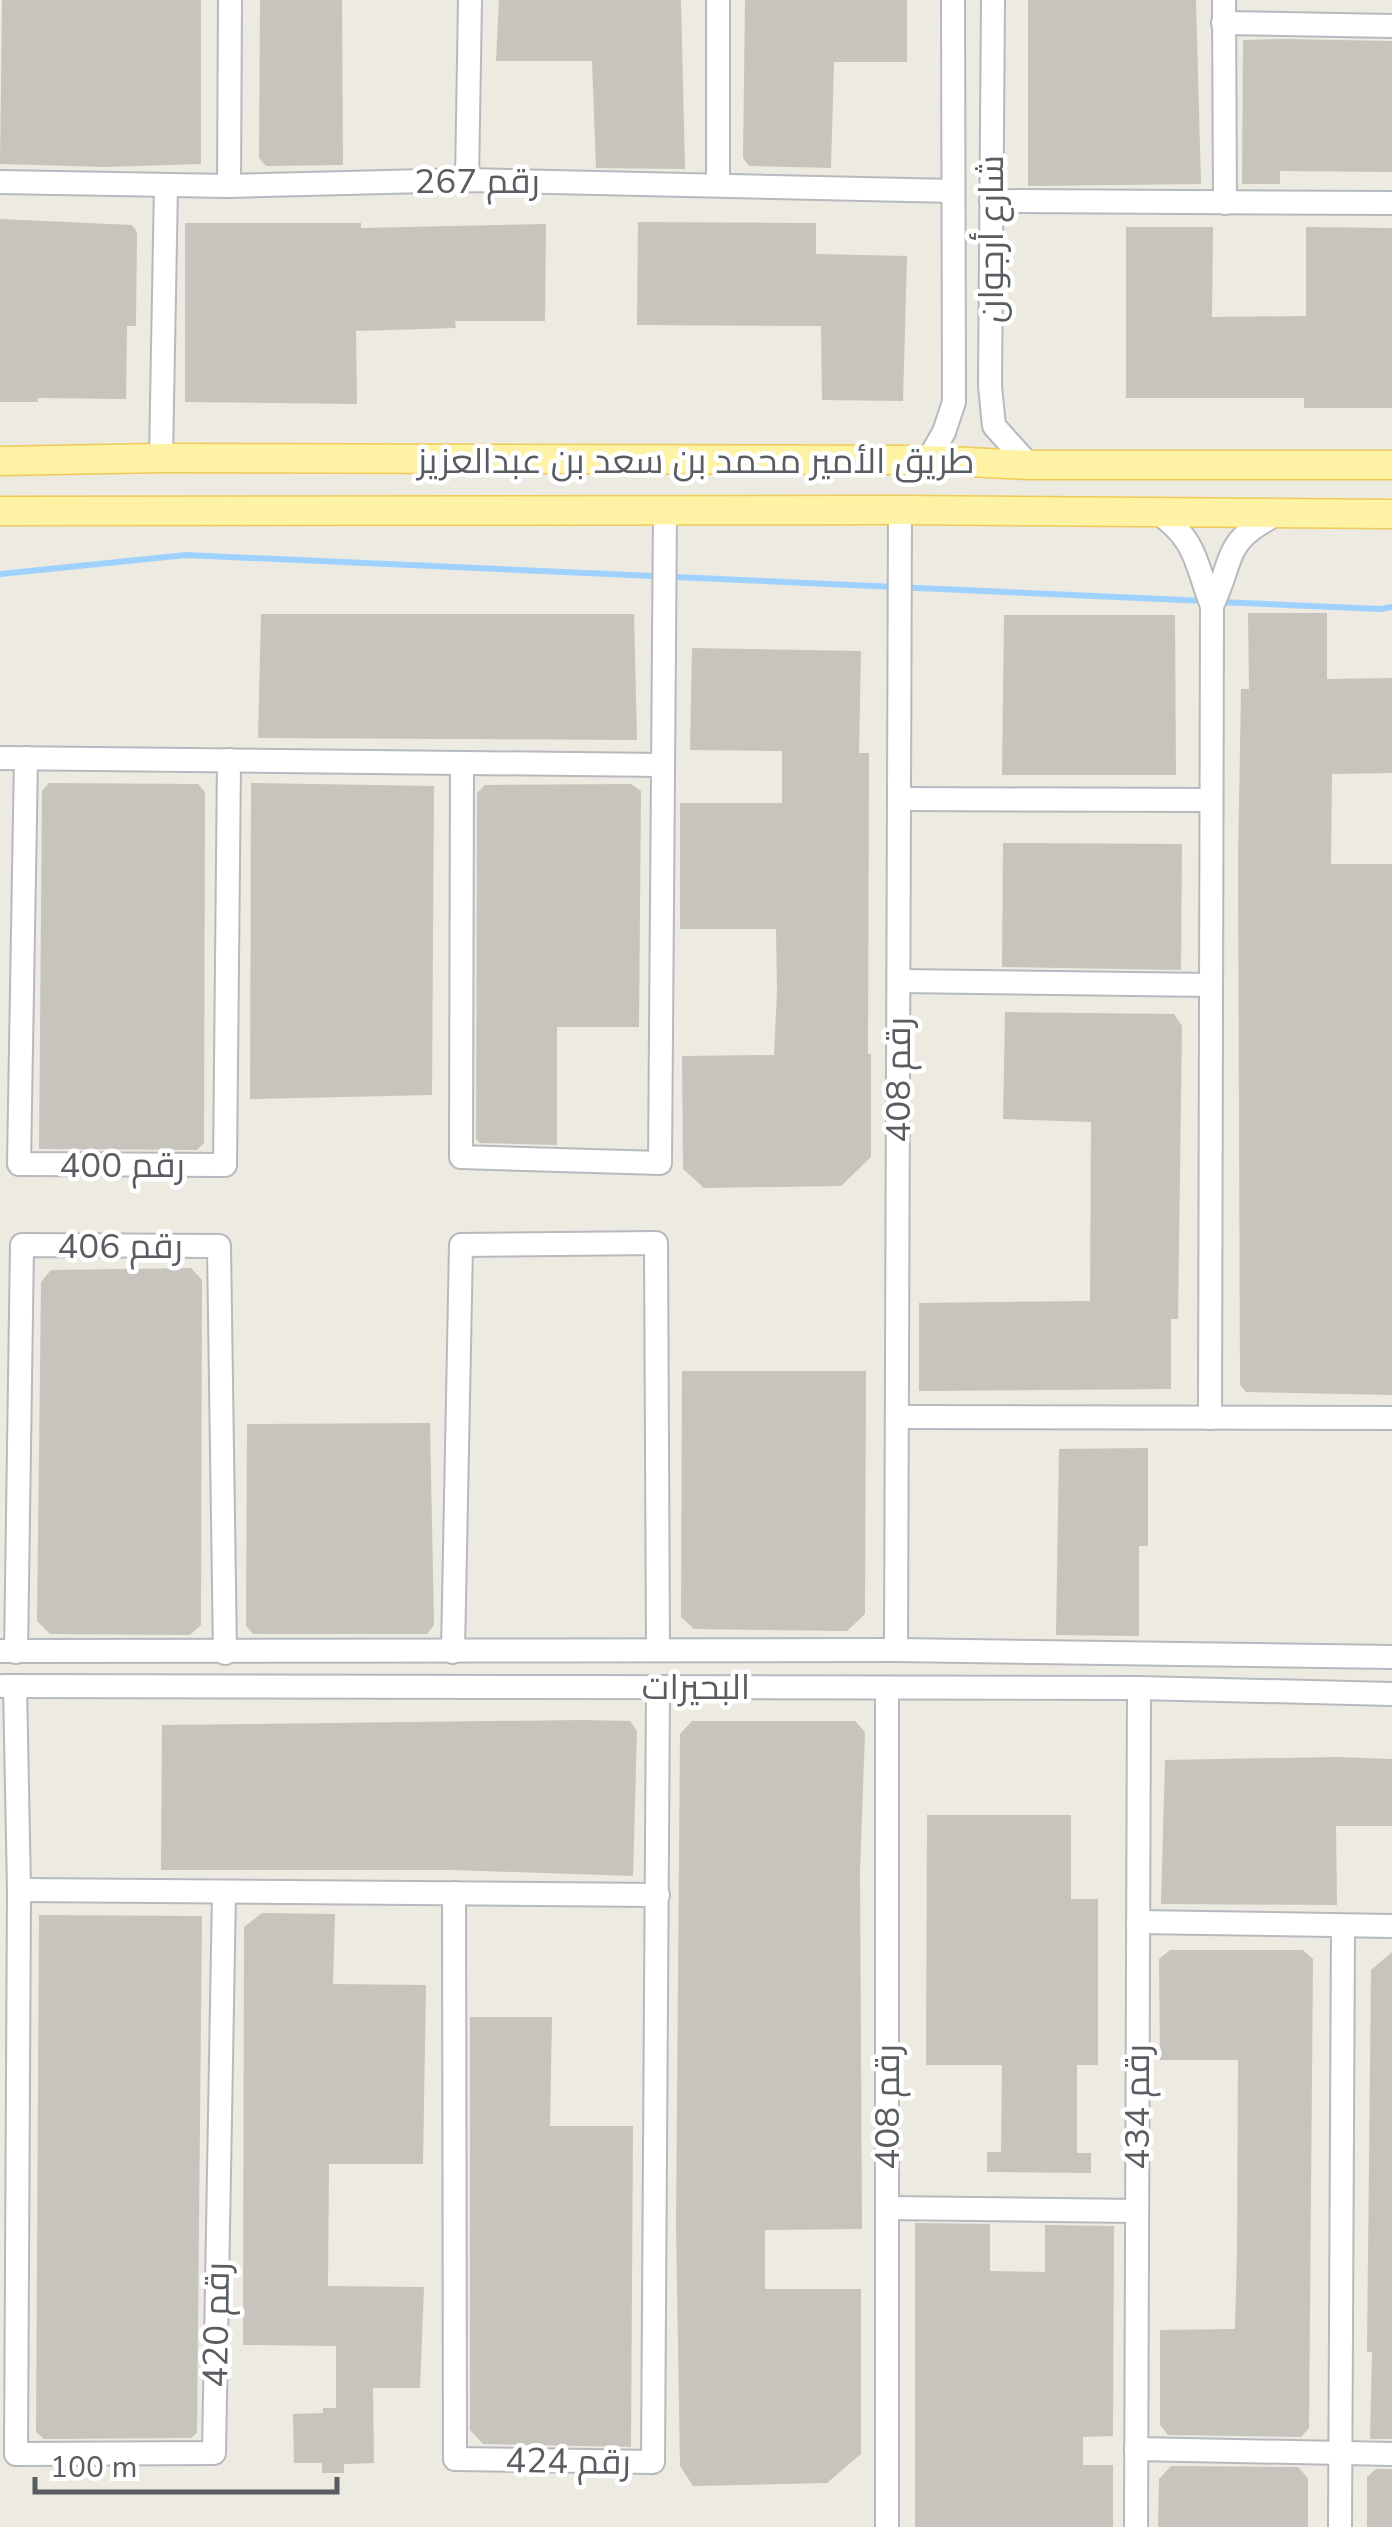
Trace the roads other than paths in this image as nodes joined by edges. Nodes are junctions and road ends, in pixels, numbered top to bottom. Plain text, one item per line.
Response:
1 (230, 0) edge
2 (470, 0) edge
3 (718, 0) edge
4 (954, 0) edge
5 (993, 0) edge
6 (1223, 11) edge
7 (1392, 26) edge
8 (467, 180) junction
9 (0, 182) edge
10 (718, 183) junction
11 (166, 185) junction
12 (230, 186) junction
13 (954, 191) junction
14 (991, 200) junction
15 (1225, 203) junction
16 (1392, 203) edge
17 (954, 384) junction
18 (990, 386) junction
19 (161, 458) junction
20 (928, 460) junction
21 (0, 461) edge
22 (1392, 464) edge
23 (1028, 465) junction
24 (900, 510) junction
25 (0, 511) edge
26 (665, 512) junction
27 (1157, 512) junction
28 (1280, 513) junction
29 (1392, 514) edge
30 (1212, 606) junction
31 (0, 758) edge
32 (26, 758) junction
33 (229, 760) junction
34 (462, 763) junction
35 (663, 765) junction
36 (900, 799) junction
37 (1211, 800) junction
38 (899, 982) junction
39 (1210, 985) junction
40 (897, 1417) junction
41 (1210, 1418) junction
42 (1392, 1418) edge
43 (658, 1650) junction
44 (896, 1650) junction
45 (8, 1651) edge
46 (453, 1652) junction
47 (225, 1653) junction
48 (1146, 1653) junction
49 (1392, 1657) edge
50 (8, 1686) edge
51 (658, 1687) junction
52 (887, 1688) junction
53 (1142, 1688) junction
54 (1392, 1694) edge
55 (19, 1890) junction
56 (224, 1892) junction
57 (454, 1893) junction
58 (658, 1894) junction
59 (1138, 1922) junction
60 (1342, 1926) junction
61 (1392, 1926) edge
62 (887, 2208) junction
63 (1137, 2212) junction
64 (1136, 2449) junction
65 (1340, 2452) junction
66 (1392, 2454) edge
67 (887, 2527) edge
68 (1136, 2527) edge
69 (1340, 2527) edge

1 - 12 street
2 - 8 street
3 - 10 street
4 - 13 street, شارع أرجوان
5 - 14 street, شارع أرجوان
6 - 7 street
6 - 15 street
8 - 10 street, رقم 267
8 - 12 street, رقم 267
9 - 11 street, رقم 267
10 - 13 street, رقم 267
11 - 12 street, رقم 267
11 - 19 street
13 - 17 street, شارع أرجوان
14 - 15 street
14 - 18 street, شارع أرجوان
15 - 16 street
17 - 18 street
17 - 20 street, شارع أرجوان
18 - 23 street, شارع أرجوان
19 - 20 main road, طريق الأمير محمد بن سعد بن عبدالعزيز
19 - 21 main road, طريق الأمير محمد بن سعد بن عبدالعزيز
20 - 23 main road, طريق الأمير محمد بن سعد بن عبدالعزيز
22 - 23 main road, طريق الأمير محمد بن سعد بن عبدالعزيز
24 - 26 main road, طريق الأمير محمد بن سعد بن عبدالعزيز
24 - 27 main road, طريق الأمير محمد بن سعد بن عبدالعزيز
24 - 36 street, رقم 408
25 - 26 main road, طريق الأمير محمد بن سعد بن عبدالعزيز
26 - 35 street
27 - 28 main road, طريق الأمير محمد بن سعد بن عبدالعزيز
27 - 30 street
28 - 29 main road, طريق الأمير محمد بن سعد بن عبدالعزيز
28 - 30 street
30 - 37 street
31 - 32 street
32 - 33 street
32 - 33 street, رقم 400
33 - 34 street
34 - 35 street
34 - 35 street
36 - 37 street
36 - 38 street, رقم 408
37 - 39 street
38 - 39 street
38 - 40 street, رقم 408
39 - 41 street
40 - 41 street
40 - 44 street, رقم 408
41 - 42 street
43 - 44 street, البحيرات
43 - 46 street, البحيرات
43 - 46 street
44 - 48 street, البحيرات
45 - 47 street, البحيرات
45 - 47 street, رقم 406
46 - 47 street, البحيرات
48 - 49 street, البحيرات
48 - 53 street, رقم 434
50 - 51 street, البحيرات
50 - 55 street, رقم 420
51 - 52 street, البحيرات
51 - 58 street, رقم 424
52 - 53 street, البحيرات
52 - 62 street, رقم 408
53 - 54 street, البحيرات
53 - 59 street, رقم 434
55 - 56 street
55 - 56 street, رقم 420
56 - 57 street
57 - 58 street
57 - 58 street, رقم 424
59 - 60 street
59 - 63 street, رقم 434
60 - 61 street
60 - 65 street
62 - 63 street
62 - 67 street, رقم 408
63 - 64 street, رقم 434
64 - 65 street
64 - 68 street, رقم 434
65 - 66 street
65 - 69 street

